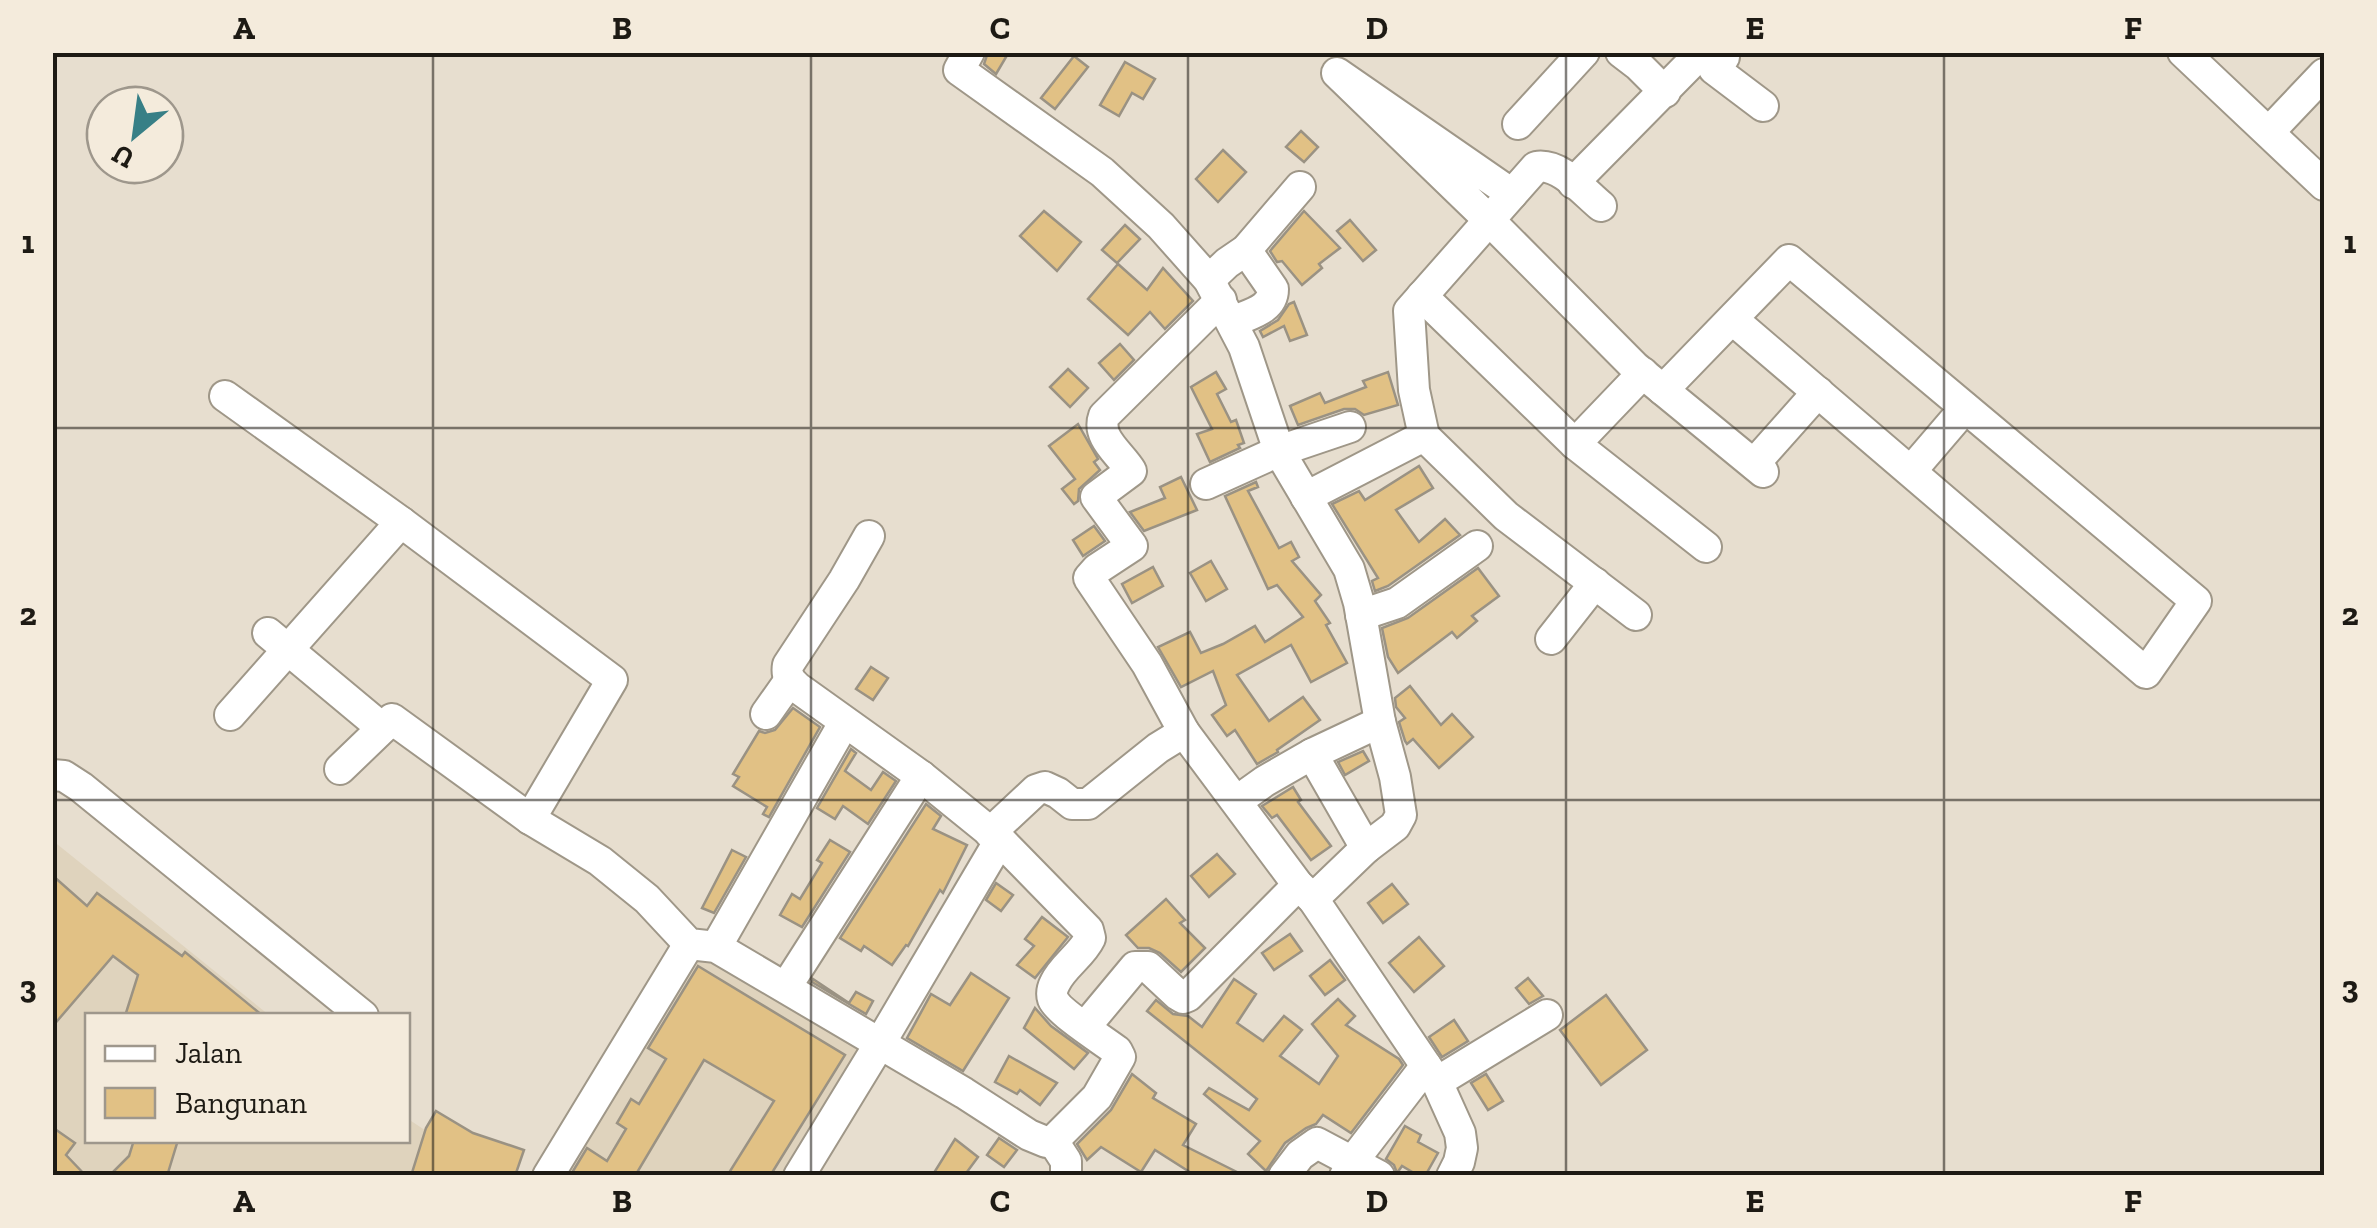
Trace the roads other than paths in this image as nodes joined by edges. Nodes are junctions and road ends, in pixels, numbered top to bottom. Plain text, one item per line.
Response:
1 (1584, 52) edge
2 (1621, 52) edge
3 (2195, 56) edge
4 (957, 58) edge
5 (1708, 58) edge
6 (2324, 74) edge
7 (1665, 92) junction
8 (1764, 106) dead end
9 (1518, 124) dead end
10 (2268, 132) junction
11 (1573, 183) junction
12 (2324, 185) edge
13 (1300, 186) dead end
14 (1512, 194) junction
15 (1601, 206) dead end
16 (1489, 220) junction
17 (1246, 250) junction
18 (1422, 296) junction
19 (1221, 300) junction
20 (1732, 318) junction
21 (1653, 382) junction
22 (1818, 392) junction
23 (225, 396) dead end
24 (1965, 408) junction
25 (1350, 427) dead end
26 (1424, 436) junction
27 (1575, 444) junction
28 (1279, 450) junction
29 (1910, 471) junction
30 (1206, 484) dead end
31 (1306, 497) junction
32 (401, 522) junction
33 (870, 536) dead end
34 (1478, 546) dead end
35 (1706, 546) dead end
36 (1595, 583) junction
37 (1361, 615) junction
38 (1636, 615) dead end
39 (1551, 639) dead end
40 (278, 641) junction
41 (790, 680) junction
42 (766, 714) dead end
43 (230, 715) dead end
44 (1380, 722) junction
45 (844, 723) junction
46 (382, 728) junction
47 (1184, 732) junction
48 (1312, 754) junction
49 (340, 769) dead end
50 (52, 775) edge
51 (921, 776) junction
52 (1237, 801) junction
53 (530, 819) junction
54 (995, 836) junction
55 (1366, 848) junction
56 (1305, 892) junction
57 (702, 945) junction
58 (786, 986) junction
59 (359, 1013) edge
60 (1546, 1015) dead end
61 (1085, 1027) junction
62 (880, 1045) junction
63 (1431, 1074) junction
64 (1054, 1141) junction
65 (1358, 1171) edge
66 (548, 1176) edge
67 (798, 1176) edge
68 (1066, 1176) edge
69 (1284, 1176) edge
70 (1452, 1176) edge

1 - 9 street
2 - 7 street
3 - 10 street
4 - 19 street
5 - 7 street
5 - 8 street
6 - 10 street
7 - 11 street
10 - 12 street
11 - 14 street
11 - 15 street
13 - 17 street
14 - 16 street
14 - 16 street
16 - 18 street
16 - 21 street
17 - 19 street
17 - 19 street
18 - 26 street
18 - 27 street
19 - 28 street
19 - 47 street
20 - 21 street
20 - 22 street
20 - 24 street
21 - 22 street
21 - 27 street
22 - 29 street
23 - 32 street
24 - 29 street
24 - 29 street
25 - 28 street
26 - 31 street
26 - 36 street
27 - 35 street
28 - 30 street
28 - 31 street
31 - 37 street
32 - 40 street
32 - 53 street
33 - 41 street
34 - 37 street
36 - 38 street
36 - 39 street
37 - 44 street
40 - 43 street
40 - 46 street
41 - 42 street
41 - 45 street
44 - 48 street
44 - 55 street
45 - 51 street
45 - 57 street
46 - 49 street
46 - 53 street
47 - 52 street
47 - 54 street
48 - 52 street
48 - 55 street
50 - 59 street
51 - 54 street
51 - 58 street
52 - 56 street
53 - 57 street
54 - 61 street
54 - 62 street
55 - 56 street
56 - 61 street
56 - 63 street
57 - 58 street
57 - 66 street
58 - 62 street
60 - 63 street
61 - 64 street
62 - 64 street
62 - 67 street
63 - 65 street
63 - 70 street
64 - 68 street
65 - 69 street

